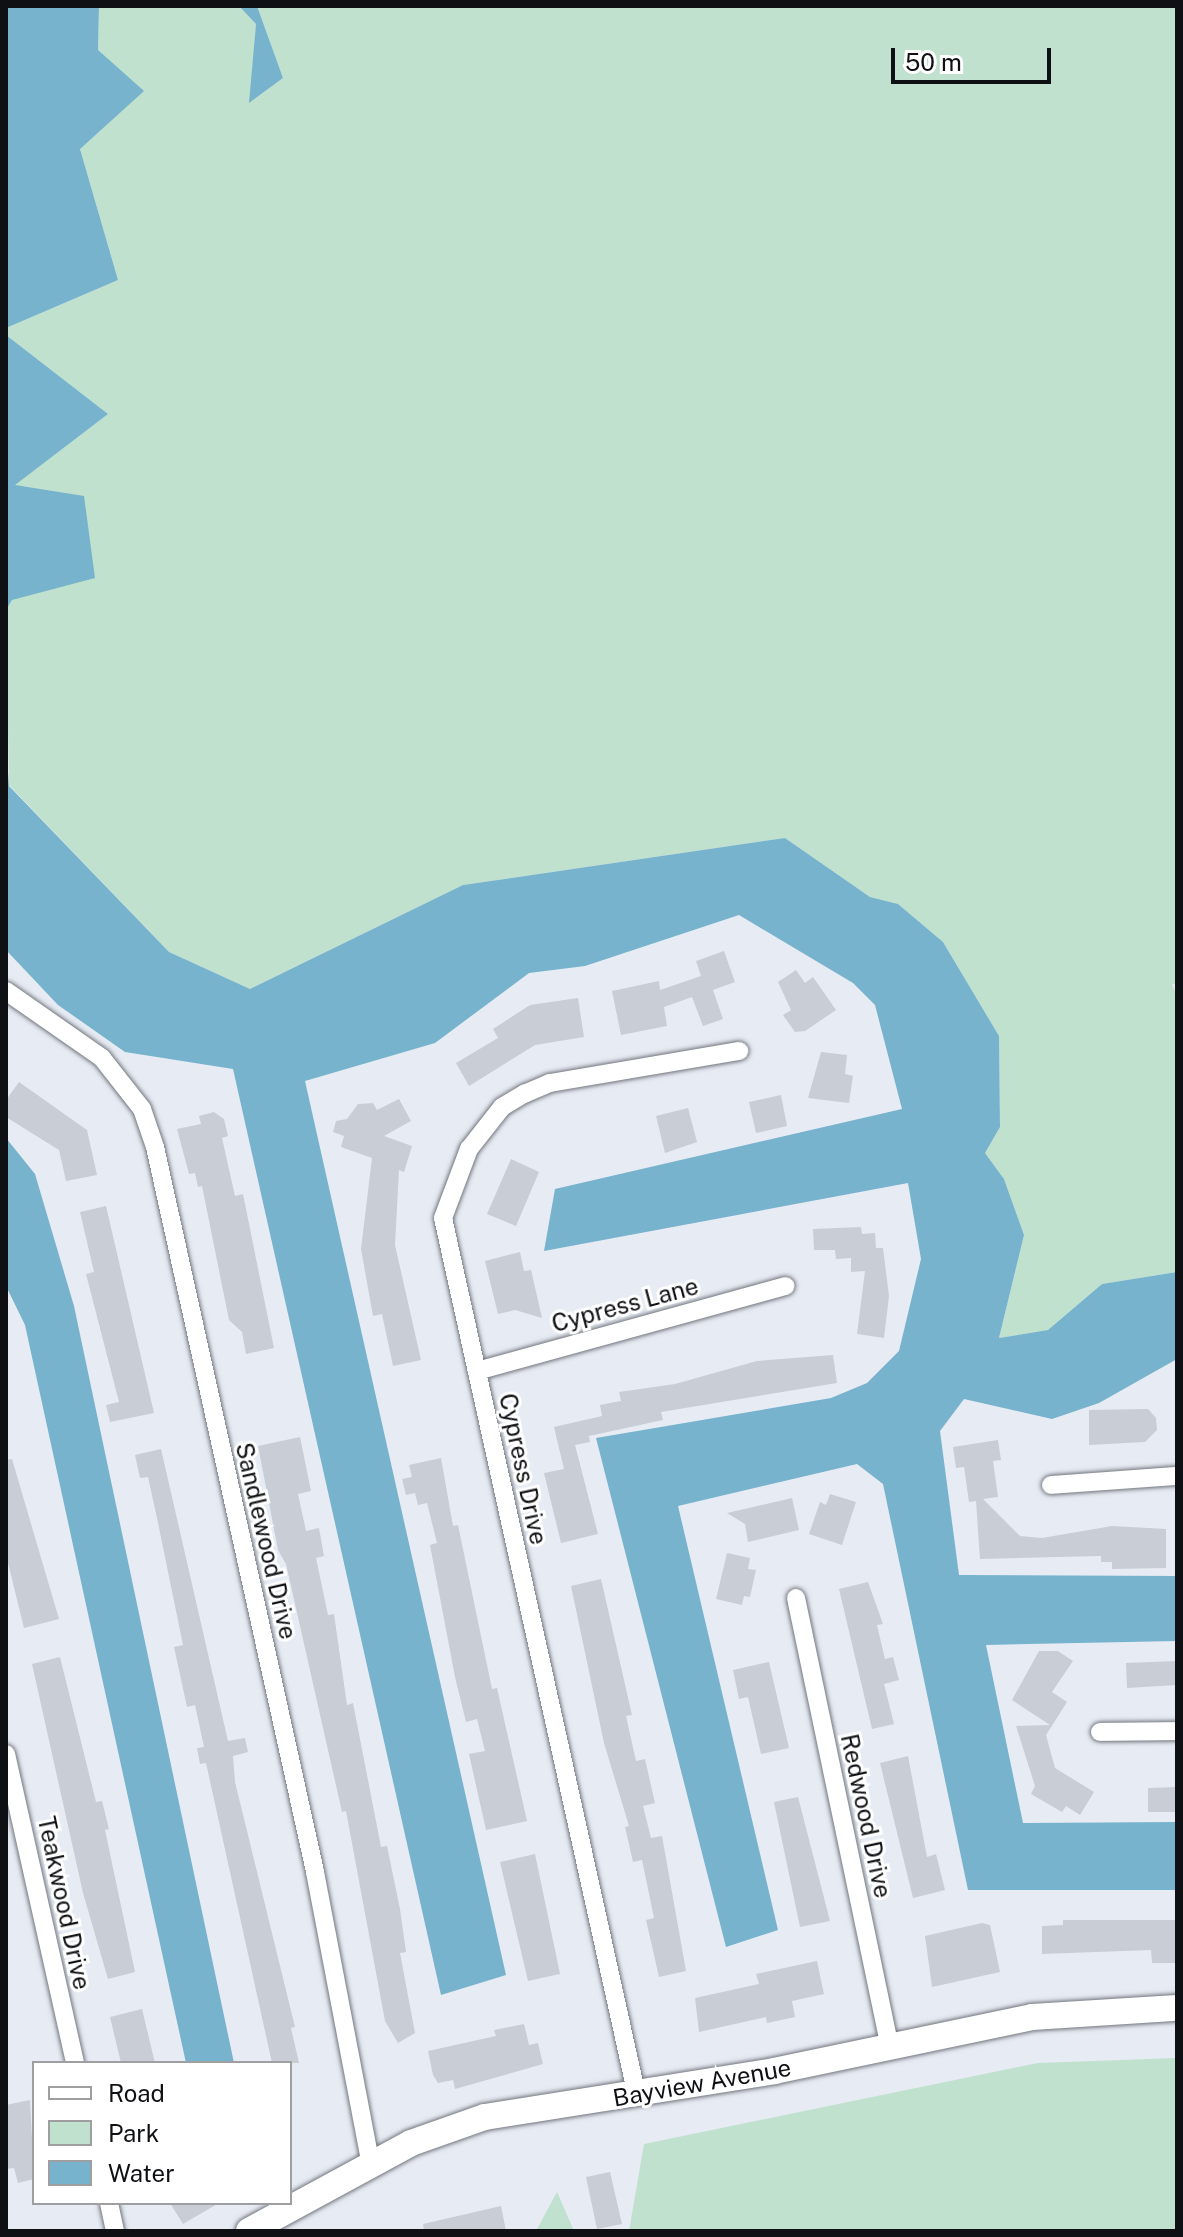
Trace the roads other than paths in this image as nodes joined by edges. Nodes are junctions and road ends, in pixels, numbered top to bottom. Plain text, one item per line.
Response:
1 (6, 991) edge
2 (739, 1051) dead end
3 (786, 1286) dead end
4 (477, 1371) junction
5 (1177, 1476) edge
6 (1051, 1485) dead end
7 (796, 1598) dead end
8 (1177, 1731) edge
9 (1100, 1732) dead end
10 (6, 1754) edge
11 (1177, 2008) edge
12 (889, 2044) junction
13 (75, 2061) edge
14 (637, 2096) junction
15 (371, 2165) junction
16 (109, 2205) edge
17 (115, 2231) edge
18 (249, 2231) edge

1 - 15 street, Sandlewood Drive
2 - 4 street, Cypress Drive
3 - 4 street, Cypress Lane
4 - 14 street, Cypress Drive
5 - 6 street
7 - 12 street, Redwood Drive
8 - 9 street
10 - 13 street, Teakwood Drive
11 - 12 main road, Bayview Avenue
12 - 14 main road, Bayview Avenue
14 - 15 main road, Bayview Avenue
15 - 18 main road, Bayview Avenue
16 - 17 street

